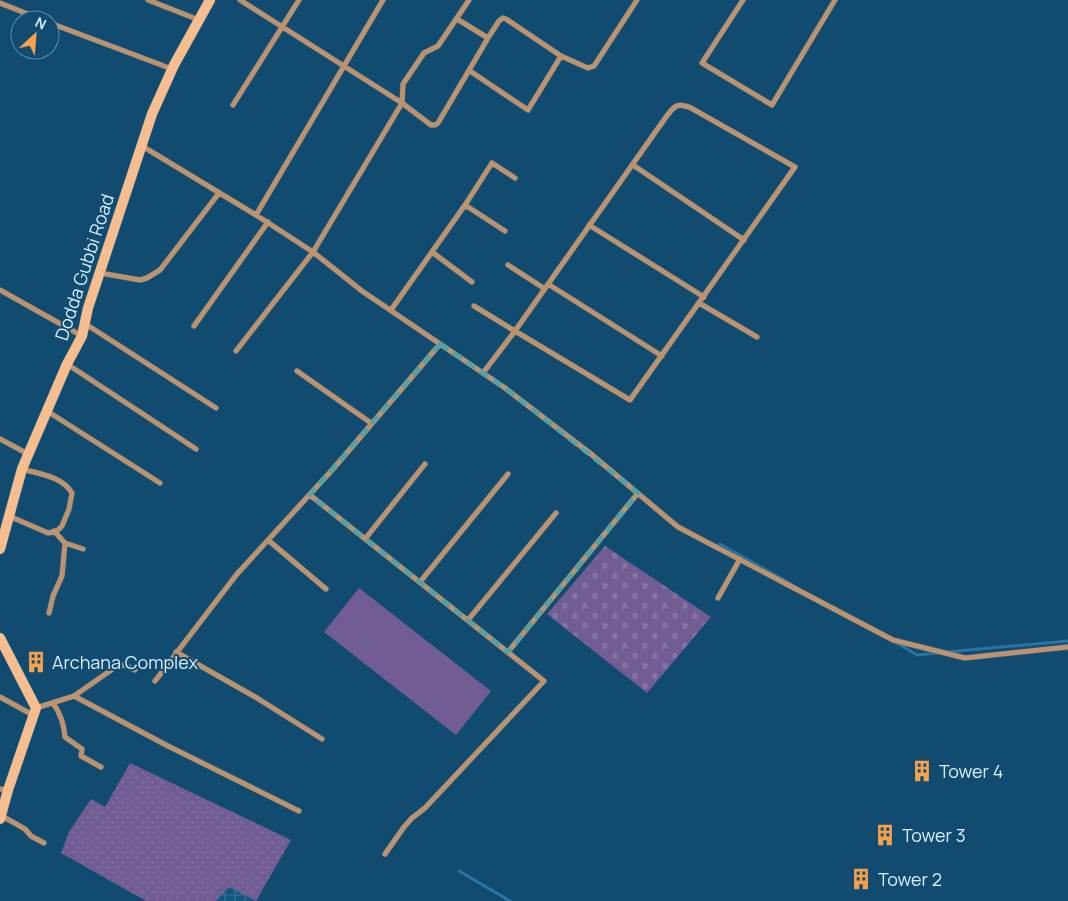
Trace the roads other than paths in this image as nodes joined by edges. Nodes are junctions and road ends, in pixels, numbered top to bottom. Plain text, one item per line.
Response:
1 (148, 0) edge
2 (210, 0) edge
3 (240, 0) edge
4 (299, 0) edge
5 (383, 0) edge
6 (469, 0) edge
7 (637, 0) edge
8 (744, 0) edge
9 (835, 0) edge
10 (0, 3) edge
11 (18, 10) edge
12 (457, 19) junction
13 (199, 20) junction
14 (60, 27) edge
15 (283, 27) junction
16 (488, 38) junction
17 (561, 56) junction
18 (344, 66) junction
19 (172, 69) junction
20 (470, 71) junction
21 (402, 103) junction
22 (233, 105) dead end
23 (142, 146) junction
24 (633, 165) junction
25 (514, 178) dead end
26 (219, 193) junction
27 (465, 205) junction
28 (256, 215) junction
29 (268, 222) junction
30 (589, 225) junction
31 (505, 231) dead end
32 (744, 240) junction
33 (313, 252) junction
34 (432, 252) junction
35 (508, 265) dead end
36 (100, 273) junction
37 (472, 282) dead end
38 (546, 286) junction
39 (0, 290) edge
40 (704, 297) junction
41 (699, 303) junction
42 (474, 306) dead end
43 (391, 310) junction
44 (84, 323) junction
45 (194, 326) dead end
46 (515, 331) junction
47 (82, 336) junction
48 (757, 337) dead end
49 (440, 344) junction
50 (236, 351) dead end
51 (662, 356) junction
52 (67, 364) junction
53 (297, 371) dead end
54 (483, 373) junction
55 (216, 408) dead end
56 (46, 411) junction
57 (371, 423) junction
58 (0, 439) edge
59 (196, 449) dead end
60 (28, 454) junction
61 (425, 464) dead end
62 (22, 469) junction
63 (508, 474) dead end
64 (160, 483) dead end
65 (638, 493) junction
66 (310, 495) junction
67 (556, 513) dead end
68 (9, 516) junction
69 (54, 531) junction
70 (365, 539) junction
71 (268, 540) junction
72 (65, 543) junction
73 (0, 549) edge
74 (83, 549) dead end
75 (740, 559) junction
76 (420, 582) junction
77 (326, 589) dead end
78 (718, 598) dead end
79 (49, 613) dead end
80 (468, 620) junction
81 (0, 638) edge
82 (1068, 647) edge
83 (176, 652) junction
84 (508, 652) junction
85 (134, 670) dead end
86 (155, 681) dead end
87 (74, 696) junction
88 (0, 697) edge
89 (53, 703) junction
90 (35, 712) junction
91 (322, 738) dead end
92 (101, 767) dead end
93 (4, 789) edge
94 (300, 811) dead end
95 (1, 818) edge
96 (44, 843) dead end
97 (385, 854) dead end

1 - 13 street
2 - 13 main road, Dodda Gubbi Road
3 - 15 street
4 - 15 street
5 - 18 street
6 - 12 street
7 - 17 street
8 - 9 street
10 - 11 street
12 - 16 street
12 - 21 street
13 - 19 main road, Dodda Gubbi Road
14 - 19 street
15 - 18 street
15 - 22 street
16 - 17 street
16 - 20 street
17 - 20 street
18 - 21 street
18 - 28 street
19 - 23 main road, Dodda Gubbi Road
20 - 21 street
21 - 33 street
23 - 26 street
23 - 36 main road, Dodda Gubbi Road
24 - 30 street
24 - 32 street
24 - 32 street
25 - 27 street
26 - 28 street
26 - 36 street
27 - 31 street
27 - 34 street
28 - 29 street
29 - 33 street
29 - 45 street
30 - 38 street
30 - 40 street
32 - 40 street
33 - 43 street
33 - 50 street
34 - 37 street
34 - 43 street
35 - 38 street
36 - 44 main road, Dodda Gubbi Road
38 - 46 street
38 - 51 street
39 - 47 street
40 - 41 street
41 - 48 street
41 - 51 street
42 - 46 street
43 - 49 street
44 - 47 main road, Dodda Gubbi Road
44 - 55 street
46 - 51 street
46 - 54 street
47 - 52 main road, Dodda Gubbi Road
49 - 54 street
49 - 57 street
52 - 56 main road, Dodda Gubbi Road
52 - 59 street
53 - 57 street
54 - 65 street
56 - 60 main road, Dodda Gubbi Road
56 - 64 street
57 - 66 street
58 - 60 street
60 - 62 main road, Dodda Gubbi Road
61 - 70 street
62 - 68 main road, Dodda Gubbi Road
62 - 69 street
63 - 76 street
65 - 75 street
65 - 84 street
66 - 70 street
66 - 71 street
67 - 80 street
68 - 69 street
68 - 73 main road, Dodda Gubbi Road
69 - 72 street
70 - 76 street
71 - 77 street
71 - 83 street
72 - 74 street
72 - 79 street
75 - 78 street
75 - 82 street
76 - 80 street
80 - 84 street
81 - 90 main road
83 - 86 street
83 - 91 street
84 - 97 street
85 - 87 street
87 - 89 street
87 - 94 street
88 - 90 street
89 - 90 street
89 - 92 street
90 - 93 main road
93 - 95 main road
95 - 96 street

